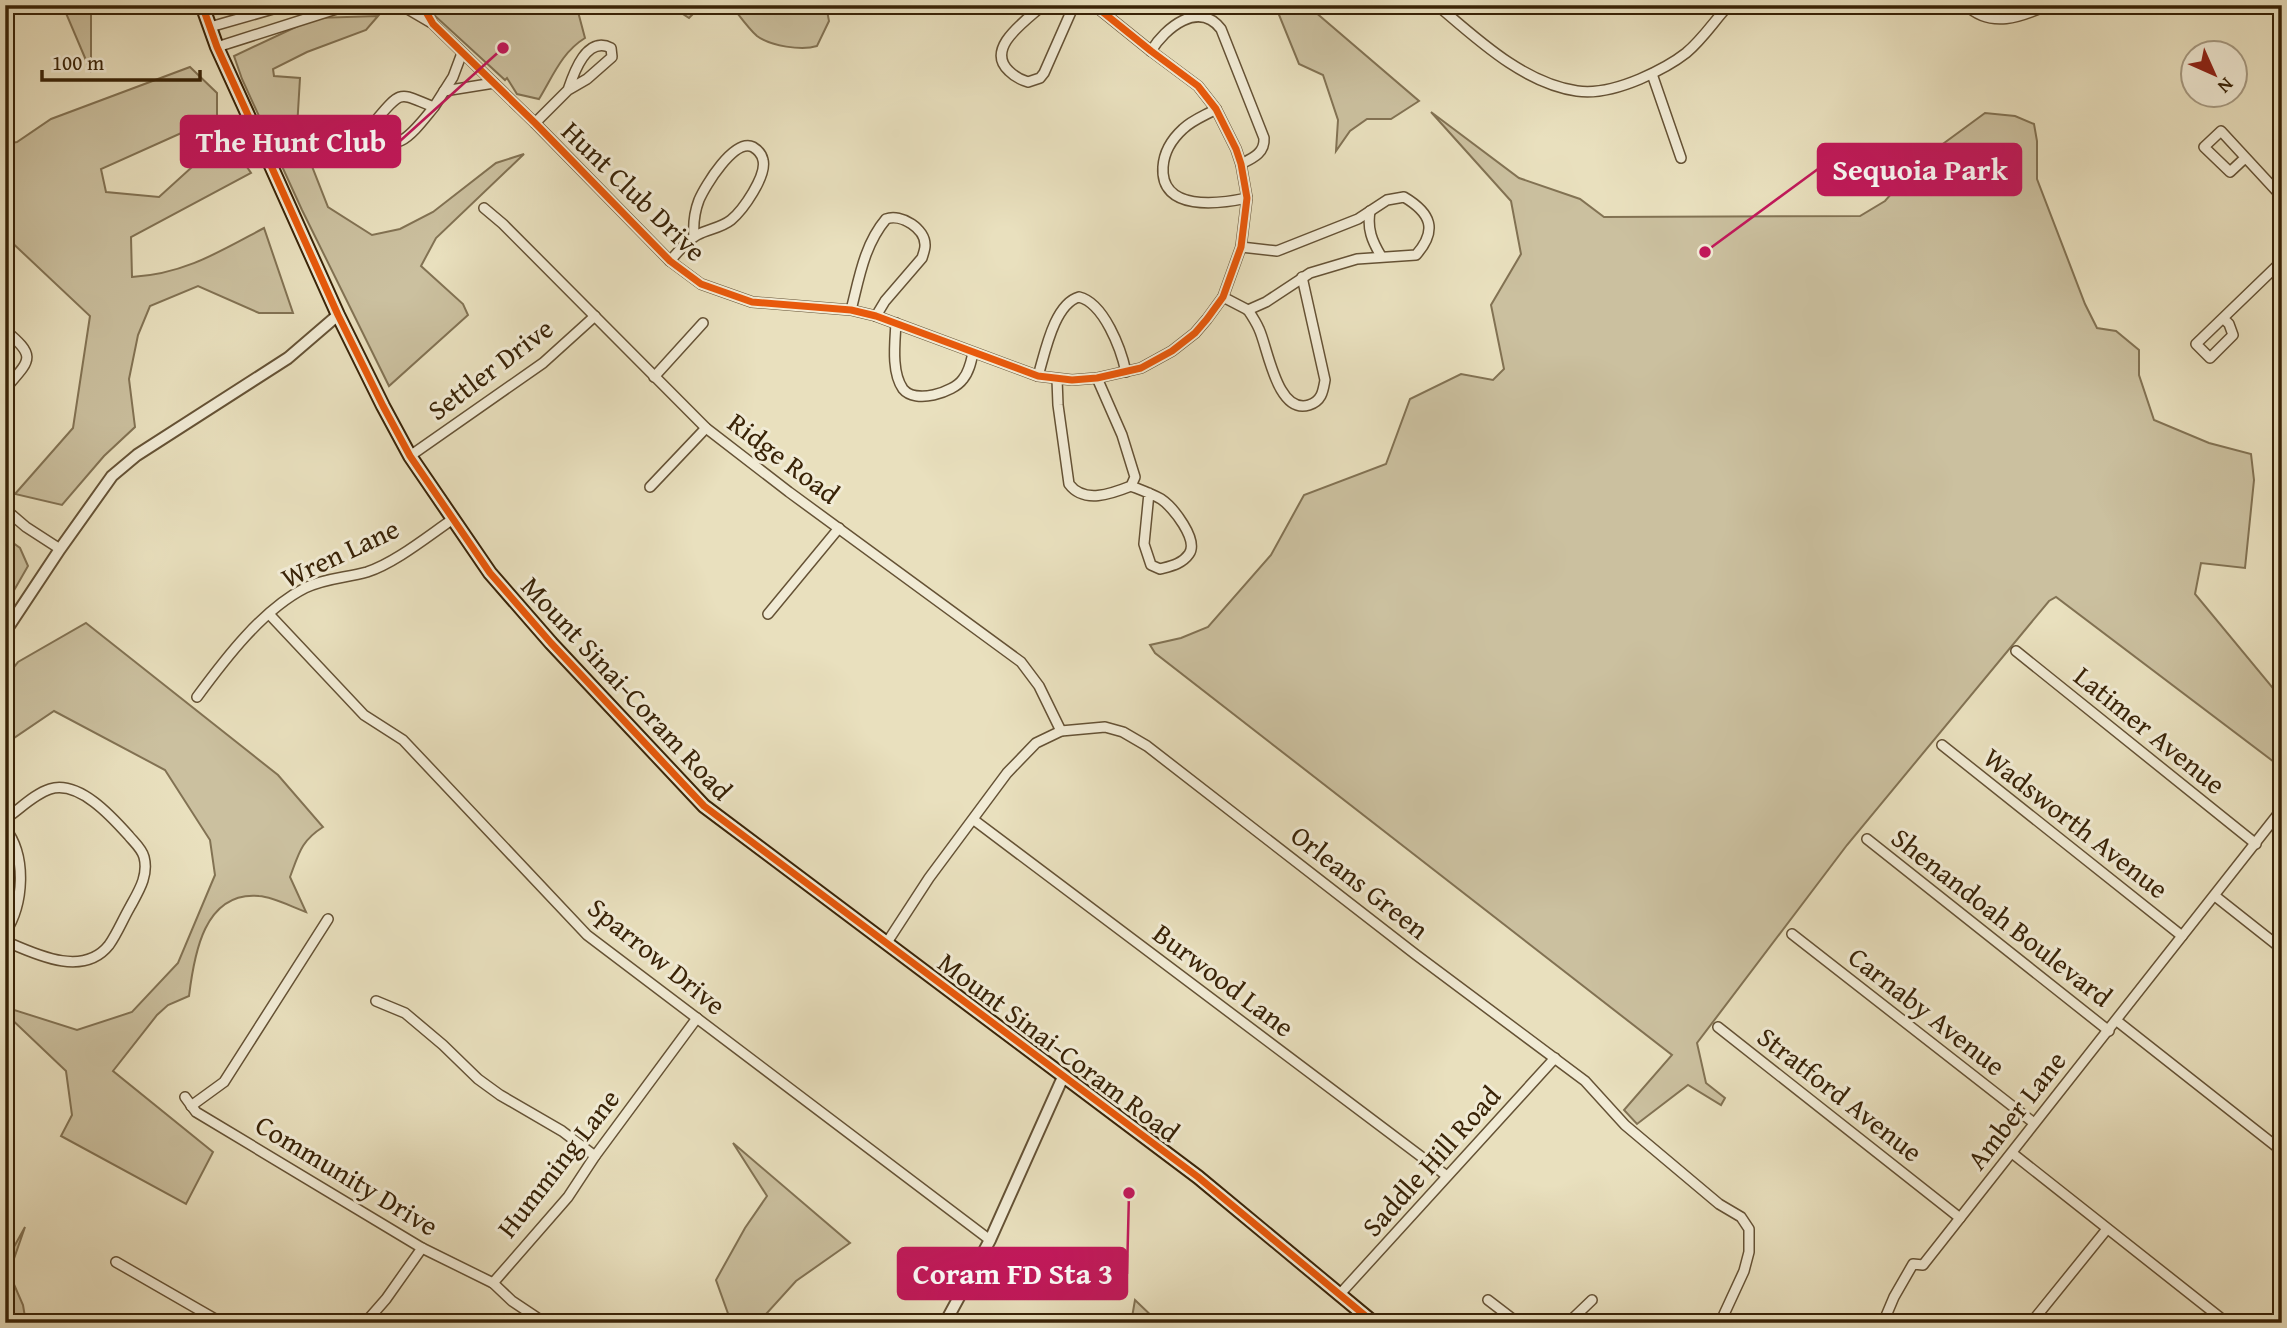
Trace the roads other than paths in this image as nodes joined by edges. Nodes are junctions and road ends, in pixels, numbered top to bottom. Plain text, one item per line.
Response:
1 (202, 5) edge
2 (287, 5) edge
3 (349, 5) edge
4 (401, 5) edge
5 (422, 5) edge
6 (1043, 5) edge
7 (1074, 5) edge
8 (1094, 5) edge
9 (1437, 5) edge
10 (1966, 5) edge
11 (2048, 5) edge
12 (1725, 7) edge
13 (433, 24) junction
14 (210, 27) junction
15 (217, 47) junction
16 (1151, 51) junction
17 (462, 53) junction
18 (1652, 74) junction
19 (494, 83) junction
20 (568, 90) junction
21 (444, 91) junction
22 (434, 107) junction
23 (1216, 109) junction
24 (535, 123) junction
25 (2245, 158) junction
26 (1681, 159) dead end
27 (1241, 164) junction
28 (2282, 197) edge
29 (1247, 198) junction
30 (484, 208) dead end
31 (1370, 211) junction
32 (694, 237) junction
33 (1241, 247) junction
34 (1381, 256) junction
35 (670, 261) junction
36 (2282, 261) edge
37 (1302, 277) junction
38 (1223, 297) junction
39 (851, 310) junction
40 (1248, 310) junction
41 (338, 315) junction
42 (595, 316) junction
43 (876, 316) junction
44 (2223, 318) junction
45 (703, 323) dead end
46 (896, 323) junction
47 (5, 330) edge
48 (973, 354) junction
49 (1126, 372) junction
50 (1038, 376) junction
51 (654, 377) junction
52 (1097, 378) junction
53 (1057, 379) junction
54 (5, 389) edge
55 (706, 428) junction
56 (410, 456) junction
57 (1131, 486) junction
58 (650, 487) dead end
59 (1149, 493) junction
60 (5, 509) edge
61 (453, 519) junction
62 (839, 528) junction
63 (60, 549) junction
64 (270, 614) junction
65 (768, 614) dead end
66 (5, 632) edge
67 (2016, 651) dead end
68 (197, 697) dead end
69 (1061, 731) junction
70 (1942, 745) dead end
71 (2282, 809) edge
72 (5, 819) edge
73 (974, 820) junction
74 (5, 828) edge
75 (1867, 839) dead end
76 (2256, 844) junction
77 (2215, 895) junction
78 (328, 919) dead end
79 (5, 933) edge
80 (1792, 934) dead end
81 (2182, 936) junction
82 (5, 941) edge
83 (886, 944) junction
84 (2282, 949) edge
85 (376, 1000) dead end
86 (698, 1018) junction
87 (2117, 1021) junction
88 (1718, 1027) dead end
89 (2109, 1031) junction
90 (1555, 1058) junction
91 (1063, 1077) junction
92 (2034, 1123) junction
93 (2282, 1152) edge
94 (2012, 1153) junction
95 (594, 1156) junction
96 (1447, 1176) junction
97 (1960, 1218) junction
98 (2107, 1229) junction
99 (990, 1240) junction
100 (422, 1248) junction
101 (116, 1262) dead end
102 (493, 1283) junction
103 (1340, 1294) junction
104 (1488, 1300) dead end
105 (1592, 1300) dead end
106 (222, 1323) edge
107 (365, 1323) edge
108 (545, 1323) edge
109 (945, 1323) edge
110 (1374, 1323) edge
111 (1518, 1323) edge
112 (1568, 1323) edge
113 (1720, 1323) edge
114 (1883, 1323) edge
115 (2031, 1323) edge
116 (2227, 1323) edge

1 - 14 main road, Mount Sinai-Coram Road
2 - 14 street
3 - 15 street
4 - 13 street, Hunt Club Drive
5 - 13 street, Hunt Club Drive
6 - 7 street
8 - 16 street, Hunt Club Drive
9 - 18 street
10 - 11 street
12 - 18 street
13 - 17 street, Hunt Club Drive
14 - 15 main road, Mount Sinai-Coram Road
15 - 41 main road, Mount Sinai-Coram Road
16 - 23 street, Hunt Club Drive
16 - 27 street
17 - 19 street, Hunt Club Drive
17 - 21 street
18 - 26 street
19 - 21 street
19 - 24 street, Hunt Club Drive
20 - 20 street
20 - 24 street
21 - 22 street
22 - 22 street
23 - 27 street, Hunt Club Drive
23 - 29 street
24 - 35 street, Hunt Club Drive
25 - 25 street
25 - 28 street
27 - 29 street, Hunt Club Drive
29 - 33 street, Hunt Club Drive
30 - 42 street, Ridge Road
31 - 33 street
31 - 34 street
31 - 34 street
32 - 32 street
32 - 35 street
33 - 38 street, Hunt Club Drive
34 - 37 street
35 - 39 street, Hunt Club Drive
36 - 44 street
37 - 40 street
37 - 40 street
38 - 40 street
38 - 49 street, Hunt Club Drive
39 - 43 street, Hunt Club Drive
39 - 43 street
41 - 56 main road, Mount Sinai-Coram Road
41 - 63 street
42 - 51 street, Ridge Road
42 - 56 street, Settler Drive
43 - 46 street, Hunt Club Drive
44 - 44 street
45 - 51 street
46 - 48 street, Hunt Club Drive
46 - 48 street
47 - 54 street
48 - 50 street, Hunt Club Drive
49 - 50 street
49 - 52 street, Hunt Club Drive
50 - 53 street, Hunt Club Drive
51 - 55 street, Ridge Road
52 - 53 street, Hunt Club Drive
52 - 57 street
53 - 57 street
55 - 58 street
55 - 62 street, Ridge Road
56 - 61 main road, Mount Sinai-Coram Road
57 - 59 street
59 - 59 street
60 - 63 street
61 - 64 street, Wren Lane
61 - 83 main road, Mount Sinai-Coram Road
62 - 65 street
62 - 69 street, Ridge Road
63 - 66 street
64 - 68 street, Wren Lane
64 - 86 street, Sparrow Drive
67 - 76 street, Latimer Avenue
69 - 73 street, Orleans Green
69 - 90 street, Orleans Green
70 - 81 street, Wadsworth Avenue
71 - 76 street
72 - 82 street
73 - 83 street, Orleans Green
73 - 96 street, Burwood Lane
74 - 79 street
75 - 89 street, Shenandoah Boulevard
76 - 77 street
77 - 81 street
77 - 84 street
78 - 100 street, Community Drive
80 - 92 street, Carnaby Avenue
81 - 87 street
83 - 91 main road, Mount Sinai-Coram Road
85 - 95 street
86 - 95 street, Humming Lane
86 - 99 street, Sparrow Drive
87 - 89 street, Amber Lane
87 - 93 street, Shenandoah Boulevard
88 - 97 street, Stratford Avenue
89 - 92 street, Amber Lane
90 - 96 street, Saddle Hill Road
90 - 113 street, Orleans Green
91 - 99 street
91 - 103 main road, Mount Sinai-Coram Road
92 - 94 street, Amber Lane
94 - 97 street, Amber Lane
94 - 98 street
95 - 102 street, Humming Lane
96 - 103 street, Saddle Hill Road
97 - 114 street, Amber Lane
98 - 115 street
98 - 116 street
99 - 109 street
100 - 102 street, Community Drive
100 - 107 street
101 - 106 street
102 - 108 street
103 - 110 main road, Mount Sinai-Coram Road
104 - 111 street
105 - 112 street

